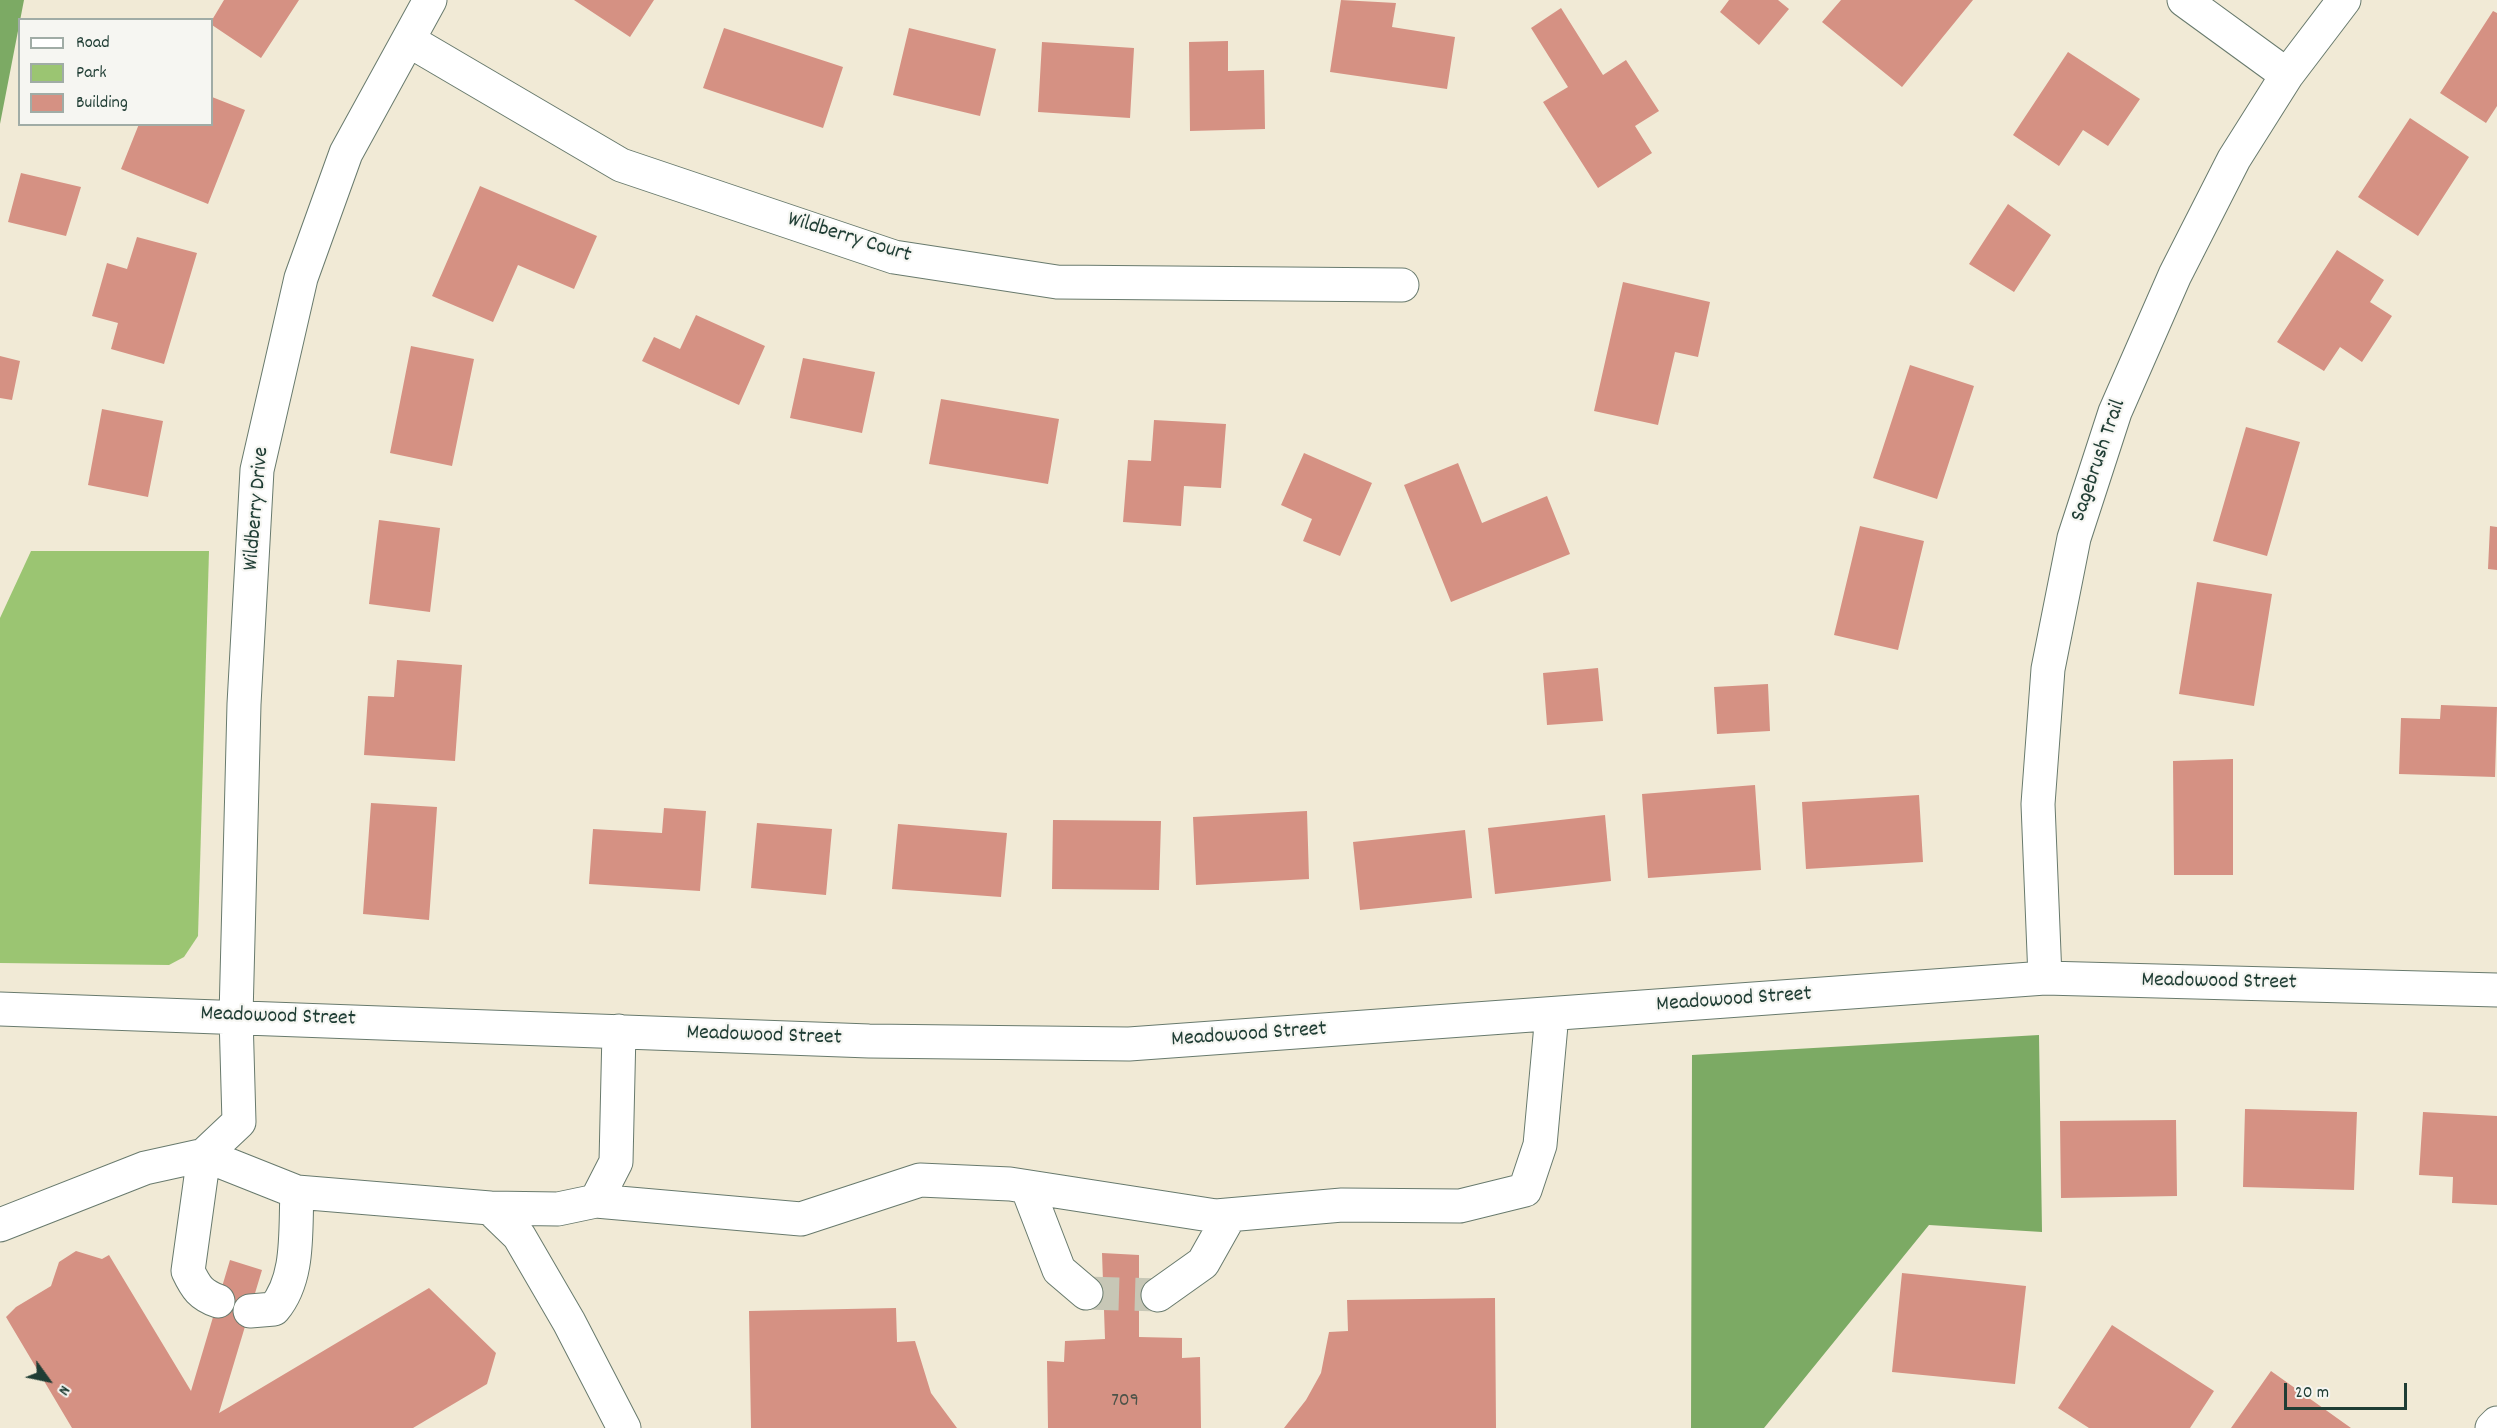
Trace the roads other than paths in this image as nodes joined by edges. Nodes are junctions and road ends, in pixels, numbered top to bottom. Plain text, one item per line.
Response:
1 (430, 0) edge
2 (2184, 0) edge
3 (2344, 0) edge
4 (408, 40) junction
5 (2287, 75) junction
6 (1402, 285) dead end
7 (2045, 978) junction
8 (2497, 990) edge
9 (0, 1009) edge
10 (1552, 1014) junction
11 (236, 1016) junction
12 (619, 1031) junction
13 (204, 1155) junction
14 (1027, 1187) junction
15 (297, 1192) junction
16 (596, 1201) junction
17 (490, 1208) junction
18 (1230, 1215) junction
19 (0, 1226) edge
20 (1086, 1293) tunnel mouth
21 (1158, 1295) tunnel mouth
22 (218, 1301) dead end
23 (250, 1311) dead end
24 (2497, 1423) edge
25 (624, 1428) edge
26 (2492, 1428) edge

1 - 4 street, Wildberry Drive
2 - 5 street
3 - 5 street, Sagebrush Trail
4 - 6 street, Wildberry Court
4 - 11 street, Wildberry Drive
5 - 7 street, Sagebrush Trail
7 - 8 street, Meadowood Street
7 - 10 street, Meadowood Street
9 - 11 street, Meadowood Street
10 - 12 street, Meadowood Street
10 - 18 street
11 - 12 street, Meadowood Street
11 - 13 street, Wildberry Drive
12 - 16 street
13 - 15 street
13 - 19 street
13 - 22 street
14 - 16 street
14 - 18 street
14 - 20 street
15 - 17 street
15 - 23 street
16 - 17 street
17 - 25 street
18 - 21 street
24 - 26 street

